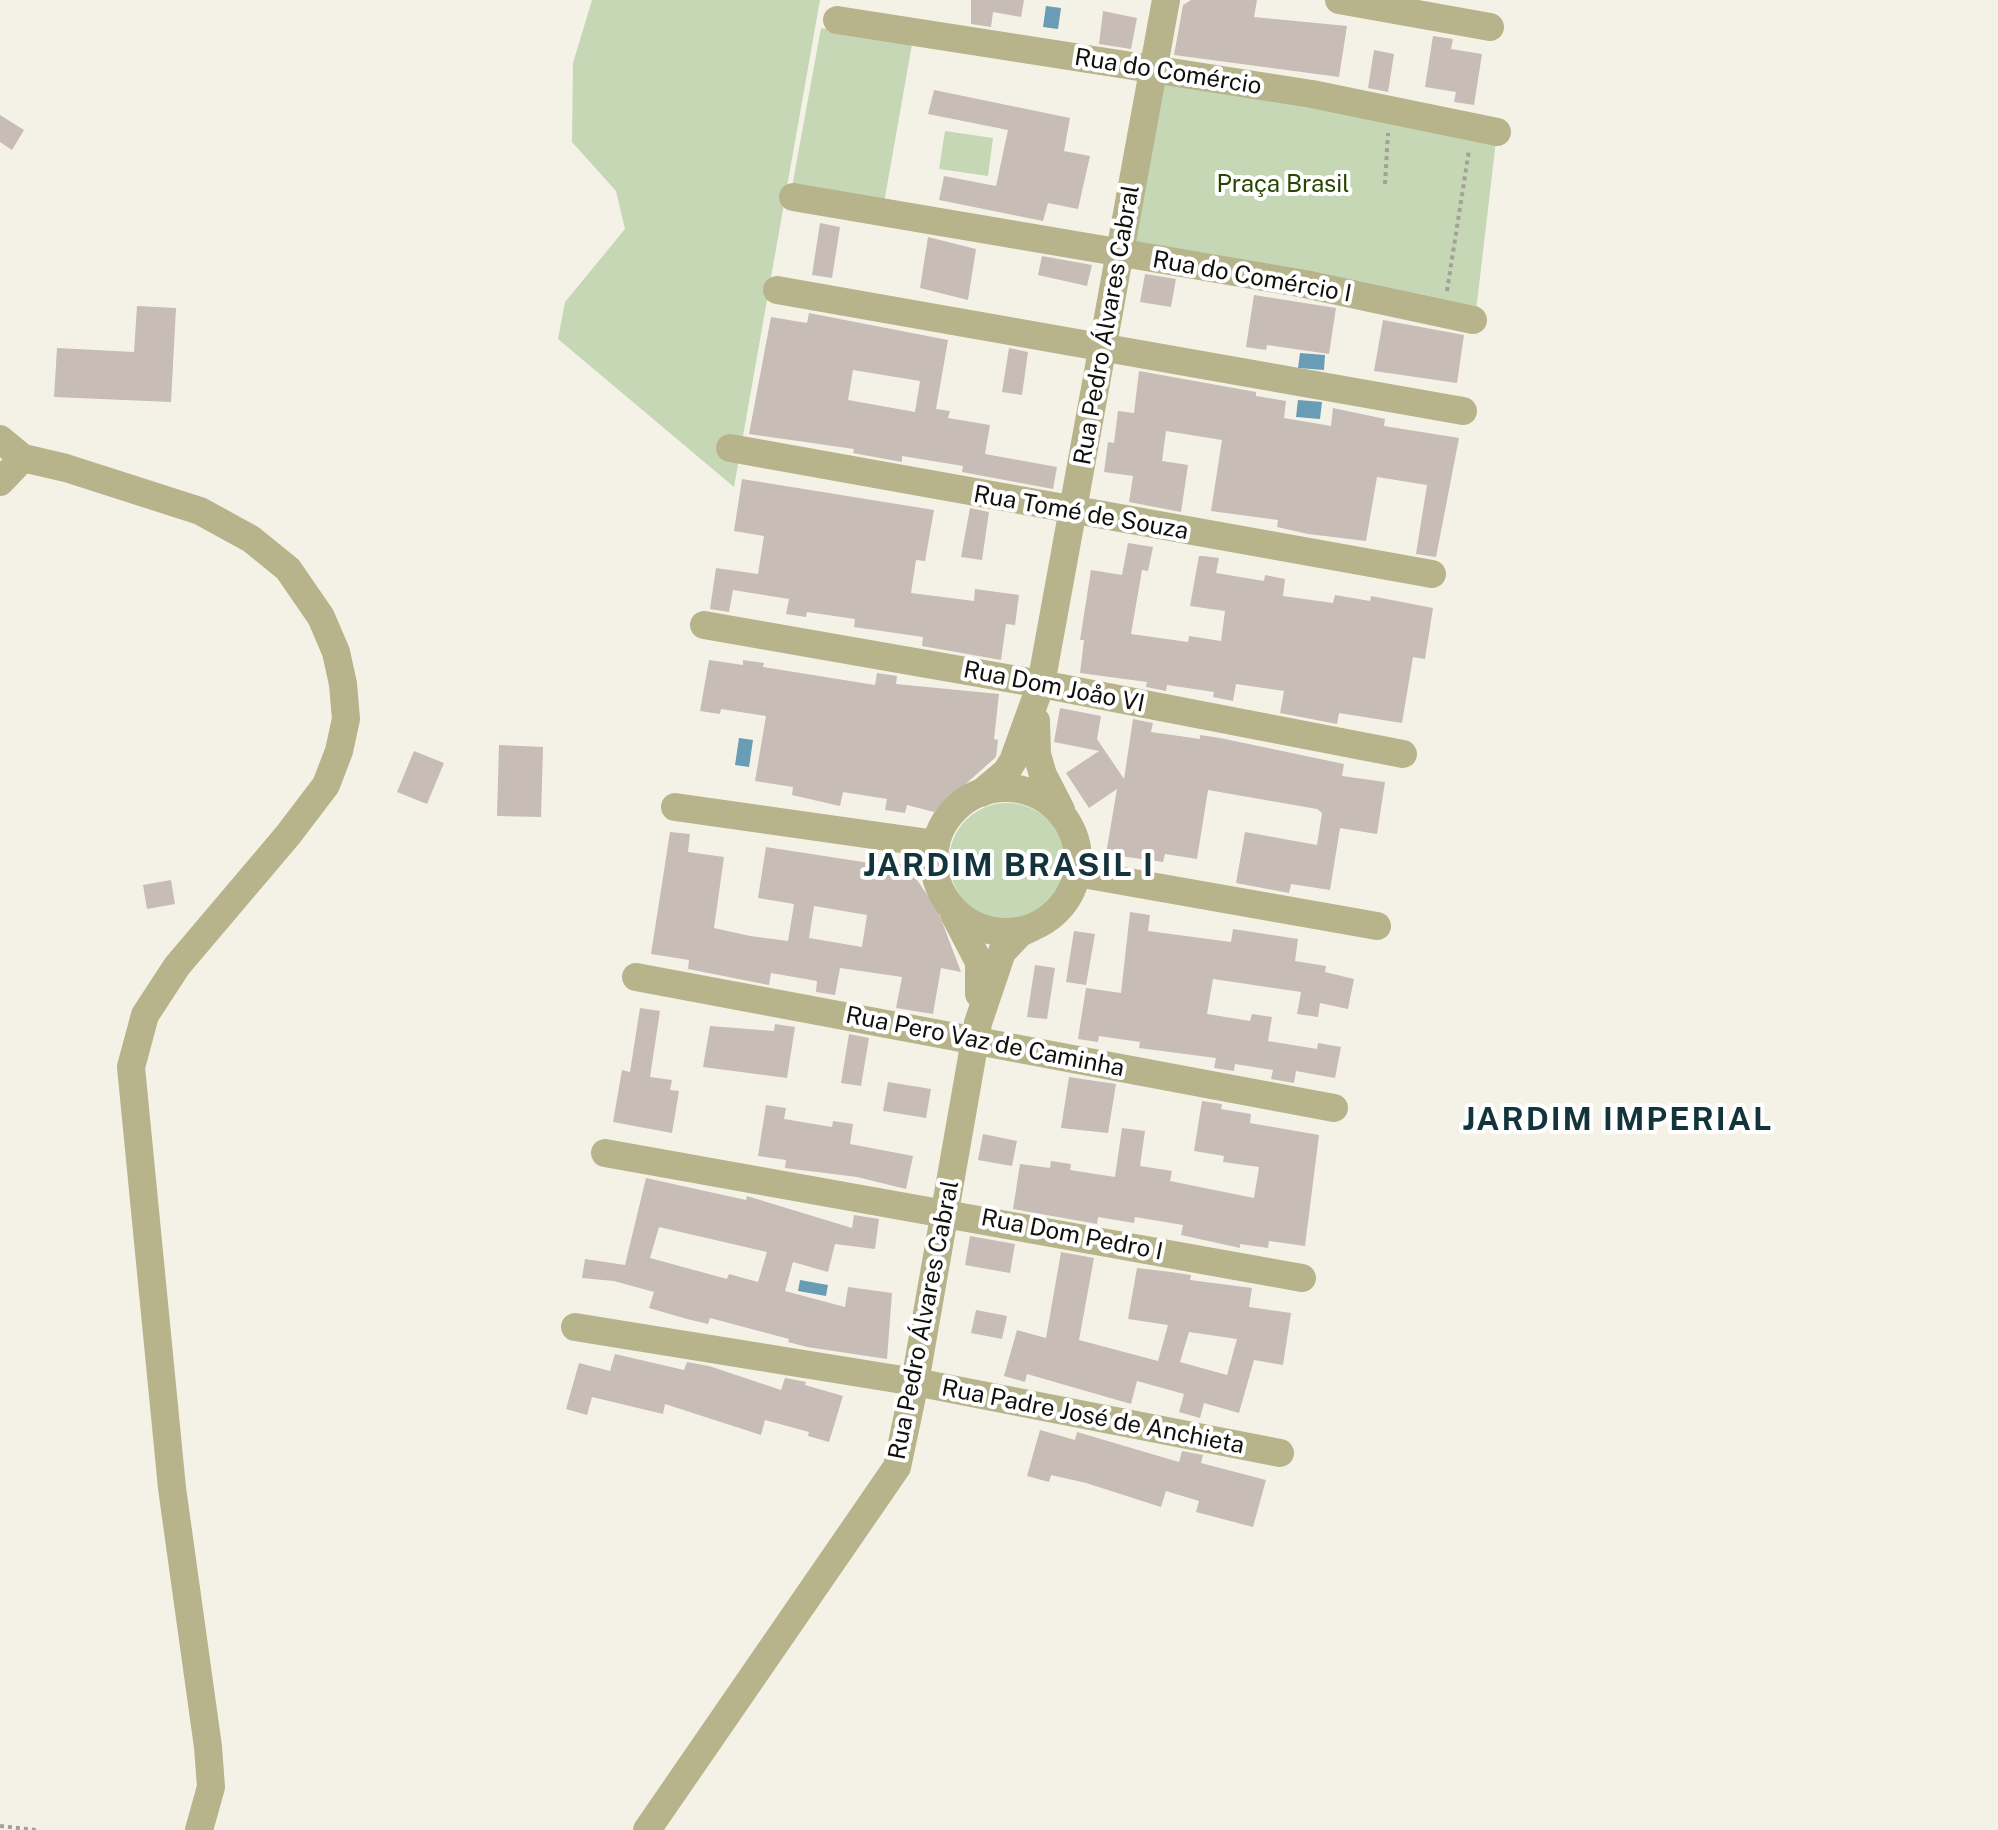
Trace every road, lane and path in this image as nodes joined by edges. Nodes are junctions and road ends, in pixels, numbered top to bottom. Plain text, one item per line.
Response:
1 (1166, 0) edge
2 (1339, 0) edge
3 (837, 20) dead end
4 (1490, 27) dead end
5 (1154, 69) junction
6 (1390, 110) junction
7 (1485, 130) joint
8 (1385, 184) dead end
9 (793, 197) dead end
10 (1120, 254) junction
11 (777, 290) dead end
12 (1443, 313) junction
13 (1473, 320) dead end
14 (1104, 350) junction
15 (1463, 411) dead end
16 (0, 439) edge
17 (730, 448) dead end
18 (23, 458) junction
19 (0, 482) edge
20 (1074, 512) junction
21 (1432, 574) dead end
22 (704, 625) dead end
23 (1039, 691) junction
24 (1403, 754) dead end
25 (981, 793) junction
26 (675, 807) dead end
27 (1067, 821) junction
28 (936, 844) junction
29 (1077, 873) junction
30 (946, 900) junction
31 (1377, 926) dead end
32 (1031, 928) junction
33 (636, 977) dead end
34 (976, 1031) junction
35 (1334, 1108) dead end
36 (605, 1153) dead end
37 (946, 1212) junction
38 (1302, 1278) dead end
39 (575, 1327) dead end
40 (915, 1382) junction
41 (1280, 1453) dead end
42 (0, 1826) edge
43 (36, 1830) edge
44 (199, 1830) edge
45 (647, 1830) edge

1 - 5 street, Rua Pedro Álvares Cabral
2 - 4 street
3 - 5 street, Rua do Comércio
5 - 6 street, Rua do Comércio
5 - 10 street, Rua Pedro Álvares Cabral
6 - 7 street, Rua do Comércio
6 - 8 path
7 - 12 path
9 - 10 street, Rua do Comércio I
10 - 12 street, Rua do Comércio I
10 - 14 street, Rua Pedro Álvares Cabral
11 - 14 street
12 - 13 street, Rua do Comércio I
14 - 15 street
14 - 20 street, Rua Pedro Álvares Cabral
16 - 18 street
17 - 20 street, Rua Tomé de Souza
18 - 19 street
18 - 44 street
20 - 21 street, Rua Tomé de Souza
20 - 23 street, Rua Pedro Álvares Cabral
22 - 23 street, Rua Dom Joåo VI
23 - 24 street, Rua Dom Joåo VI
23 - 25 street, Rua Pedro Álvares Cabral
23 - 27 street, Rua Pedro Álvares Cabral
25 - 27 street
25 - 28 street
26 - 28 street
27 - 29 street
28 - 30 street
29 - 31 street
29 - 32 street
30 - 32 street
30 - 34 street, Rua Pedro Álvares Cabral
32 - 34 street, Rua Pedro Álvares Cabral
33 - 34 street, Rua Pero Vaz de Caminha
34 - 35 street, Rua Pero Vaz de Caminha
34 - 37 street, Rua Pedro Álvares Cabral
36 - 37 street, Rua Dom Pedro I
37 - 38 street, Rua Dom Pedro I
37 - 40 street, Rua Pedro Álvares Cabral
39 - 40 street, Rua Padre José de Anchieta
40 - 41 street, Rua Padre José de Anchieta
40 - 45 street, Rua Pedro Álvares Cabral
42 - 43 path

